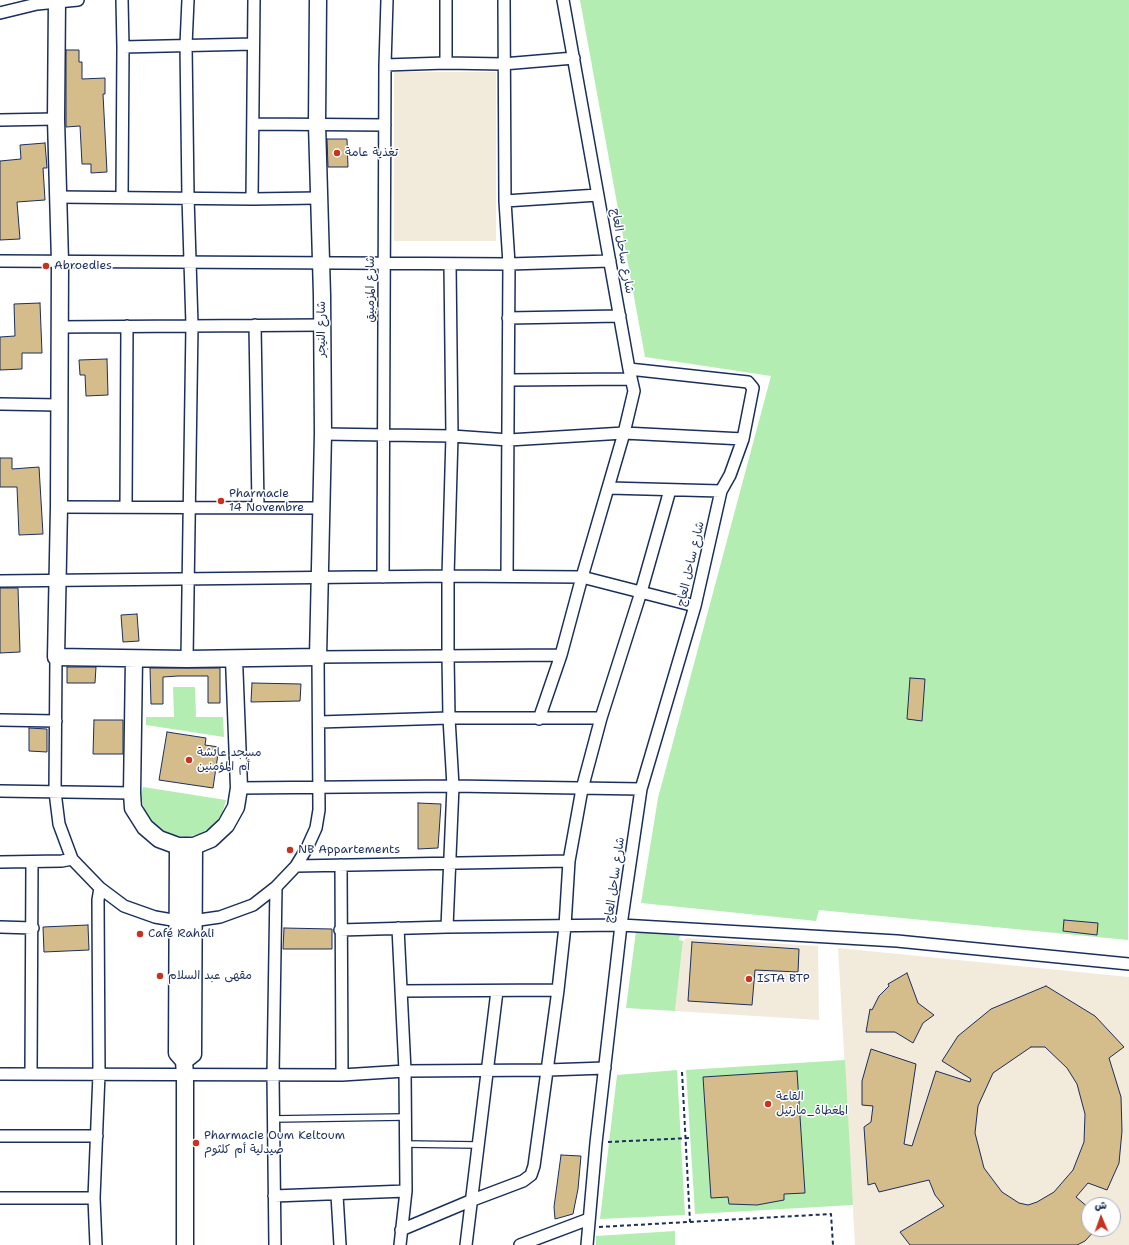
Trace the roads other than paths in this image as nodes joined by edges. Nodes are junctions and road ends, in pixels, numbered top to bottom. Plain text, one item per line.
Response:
1 (78, 0) edge
2 (122, 0) edge
3 (188, 0) edge
4 (254, 0) edge
5 (318, 0) edge
6 (387, 0) edge
7 (446, 0) edge
8 (504, 0) edge
9 (563, 0) edge
10 (57, 1) edge
11 (0, 13) edge
12 (253, 44) junction
13 (186, 46) junction
14 (123, 47) junction
15 (574, 58) junction
16 (446, 63) junction
17 (504, 64) junction
18 (385, 65) junction
19 (56, 119) junction
20 (0, 120) edge
21 (254, 124) junction
22 (317, 124) junction
23 (385, 124) junction
24 (598, 195) junction
25 (58, 197) junction
26 (122, 197) junction
27 (188, 197) junction
28 (318, 198) junction
29 (252, 199) junction
30 (505, 201) junction
31 (0, 261) edge
32 (60, 262) junction
33 (191, 262) junction
34 (610, 262) junction
35 (321, 263) junction
36 (384, 263) junction
37 (450, 264) junction
38 (509, 264) junction
39 (620, 316) junction
40 (508, 318) junction
41 (192, 325) junction
42 (321, 325) junction
43 (126, 326) junction
44 (255, 326) junction
45 (58, 327) junction
46 (630, 374) junction
47 (509, 380) junction
48 (0, 404) edge
49 (59, 405) junction
50 (624, 433) junction
51 (323, 434) junction
52 (383, 435) junction
53 (452, 436) junction
54 (743, 439) junction
55 (509, 440) junction
56 (609, 488) junction
57 (670, 490) junction
58 (721, 491) junction
59 (190, 506) junction
60 (258, 506) junction
61 (59, 507) junction
62 (126, 507) junction
63 (322, 508) junction
64 (448, 576) junction
65 (507, 576) junction
66 (319, 577) junction
67 (383, 577) junction
68 (582, 578) junction
69 (56, 579) junction
70 (188, 579) junction
71 (0, 580) edge
72 (641, 592) junction
73 (695, 606) junction
74 (561, 655) junction
75 (448, 656) junction
76 (56, 657) junction
77 (318, 658) junction
78 (134, 659) junction
79 (187, 659) junction
80 (234, 659) junction
81 (449, 718) junction
82 (602, 718) junction
83 (539, 719) junction
84 (0, 720) edge
85 (56, 721) junction
86 (319, 722) junction
87 (452, 786) junction
88 (319, 787) junction
89 (239, 788) junction
90 (582, 789) junction
91 (641, 789) junction
92 (0, 791) edge
93 (55, 792) junction
94 (132, 793) junction
95 (186, 846) junction
96 (72, 859) junction
97 (569, 861) junction
98 (0, 862) edge
99 (32, 862) junction
100 (449, 863) junction
101 (341, 865) junction
102 (296, 866) junction
103 (276, 887) junction
104 (100, 888) junction
105 (185, 921) junction
106 (565, 926) junction
107 (621, 926) junction
108 (0, 927) edge
109 (447, 927) junction
110 (33, 928) junction
111 (398, 928) junction
112 (340, 930) junction
113 (1129, 964) edge
114 (558, 990) junction
115 (400, 991) junction
116 (497, 991) junction
117 (185, 1068) junction
118 (605, 1068) junction
119 (487, 1070) junction
120 (548, 1070) junction
121 (405, 1071) junction
122 (0, 1074) edge
123 (31, 1074) junction
124 (99, 1074) junction
125 (273, 1075) junction
126 (342, 1075) junction
127 (404, 1116) junction
128 (273, 1120) junction
129 (0, 1136) edge
130 (97, 1136) junction
131 (405, 1144) junction
132 (477, 1145) junction
133 (406, 1191) junction
134 (337, 1194) junction
135 (274, 1196) junction
136 (0, 1198) edge
137 (94, 1198) junction
138 (470, 1201) junction
139 (588, 1223) junction
140 (401, 1230) junction
141 (96, 1245) edge
142 (185, 1245) edge
143 (275, 1245) edge
144 (340, 1245) edge
145 (400, 1245) edge
146 (466, 1245) edge
147 (520, 1245) edge
148 (587, 1245) edge

1 - 10 street
2 - 14 street
3 - 13 street
4 - 12 street
5 - 22 street, شارع النيجر
6 - 18 street, شارع المزمبيق
7 - 16 street
8 - 17 street
9 - 15 street, شارع ساحل العاج
10 - 11 street
10 - 19 street
12 - 13 street
12 - 21 street
13 - 14 street
13 - 27 street
14 - 26 street
15 - 17 street
15 - 24 street, شارع ساحل العاج
16 - 17 street
16 - 18 street
17 - 30 street
18 - 23 street, شارع المزمبيق
19 - 20 street
19 - 25 street
21 - 22 street
21 - 29 street
22 - 23 street
22 - 28 street, شارع النيجر
23 - 36 street, شارع المزمبيق
24 - 30 street
24 - 34 street, شارع ساحل العاج
25 - 26 street
25 - 32 street
26 - 27 street
27 - 29 street
27 - 33 street
28 - 29 street
28 - 35 street, شارع النيجر
30 - 38 street
31 - 32 street
32 - 33 street
32 - 45 street
33 - 35 street
33 - 41 street
34 - 38 street
34 - 39 street, شارع ساحل العاج
35 - 36 street
35 - 42 street, شارع النيجر
36 - 37 street
36 - 52 street, شارع المزمبيق
37 - 38 street
37 - 53 street
38 - 40 street
39 - 40 street
39 - 46 street, شارع ساحل العاج
40 - 47 street
41 - 43 street
41 - 44 street
41 - 59 street
42 - 44 street
42 - 51 street, شارع النيجر
43 - 45 street
43 - 62 street
44 - 60 street
45 - 49 street
46 - 47 street
46 - 50 street
46 - 54 street, شارع ساحل العاج
47 - 55 street
48 - 49 street
49 - 61 street
50 - 54 street
50 - 55 street
50 - 56 street
51 - 52 street
51 - 63 street, شارع النيجر
52 - 53 street
52 - 67 street, شارع المزمبيق
53 - 55 street
53 - 64 street
54 - 58 street, شارع ساحل العاج
55 - 65 street
56 - 57 street
56 - 68 street
57 - 58 street
57 - 72 street
58 - 73 street, شارع ساحل العاج
59 - 60 street
59 - 62 street
59 - 70 street
60 - 63 street
61 - 62 street
61 - 69 street
63 - 66 street, شارع النيجر
64 - 65 street
64 - 67 street
64 - 75 street
65 - 68 street
66 - 67 street
66 - 70 street
66 - 77 street, شارع النيجر
68 - 72 street
68 - 74 street
69 - 70 street
69 - 71 street
69 - 76 street
70 - 79 street
72 - 73 street
72 - 82 street
73 - 91 street, شارع ساحل العاج
74 - 75 street
74 - 83 street
75 - 77 street
75 - 81 street
76 - 78 street
76 - 85 street
77 - 80 street
77 - 86 street
78 - 79 street
78 - 94 street
79 - 80 street
80 - 89 street
81 - 83 street
81 - 86 street
81 - 87 street
82 - 83 street
82 - 90 street
84 - 85 street
85 - 93 street
86 - 88 street
87 - 88 street
87 - 90 street
87 - 100 street
88 - 89 street
88 - 102 street
89 - 95 street
90 - 91 street
90 - 97 street
91 - 107 street, شارع ساحل العاج
92 - 93 street
93 - 94 street
93 - 96 street
94 - 95 street
95 - 105 street
96 - 99 street
96 - 104 street
97 - 100 street
97 - 106 street
98 - 99 street
99 - 110 street
100 - 101 street
100 - 109 street
101 - 102 street
101 - 112 street
102 - 103 street
103 - 105 street
103 - 125 street
104 - 105 street
104 - 124 street
105 - 117 street
106 - 107 street
106 - 109 street
106 - 114 street
107 - 113 street
107 - 118 street, شارع ساحل العاج
108 - 110 street
109 - 111 street
110 - 123 street
111 - 112 street
111 - 115 street
112 - 126 street
114 - 116 street
114 - 120 street
115 - 116 street
115 - 121 street
116 - 119 street
117 - 124 street
117 - 125 street
117 - 142 street
118 - 120 street
118 - 139 street, شارع ساحل العاج
119 - 120 street
119 - 121 street
119 - 132 street
120 - 138 street
121 - 126 street
121 - 127 street
122 - 123 street
123 - 124 street
124 - 130 street
125 - 126 street
125 - 128 street
127 - 128 lane
127 - 131 street
128 - 135 street
129 - 130 street
130 - 137 street
131 - 132 lane
131 - 133 street
132 - 138 street
133 - 134 street
133 - 140 street
134 - 135 street
134 - 144 street
135 - 143 street
136 - 137 street
137 - 141 street
138 - 140 street
138 - 146 street
139 - 147 street
139 - 148 street, شارع ساحل العاج
140 - 145 street

